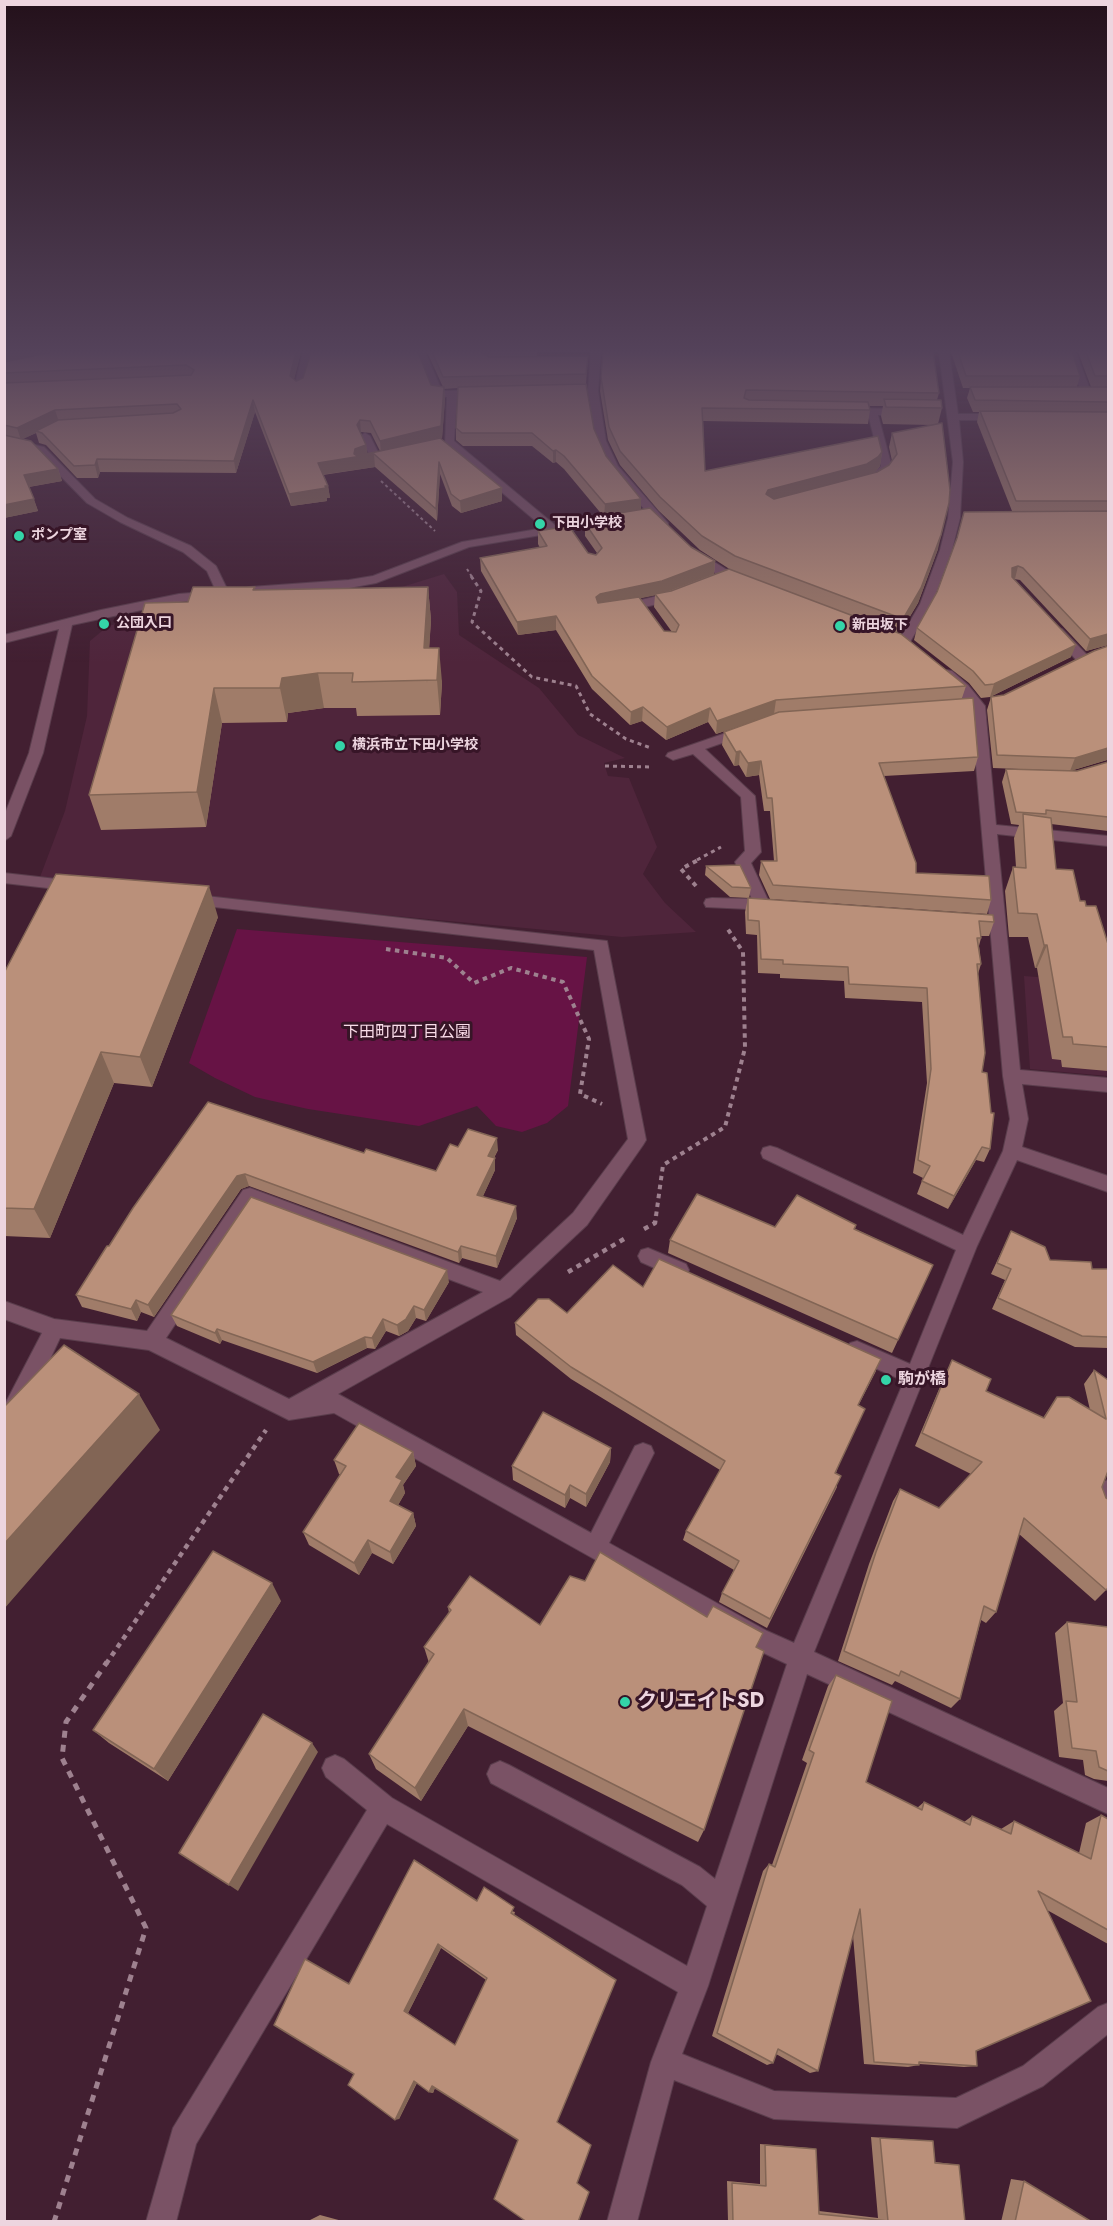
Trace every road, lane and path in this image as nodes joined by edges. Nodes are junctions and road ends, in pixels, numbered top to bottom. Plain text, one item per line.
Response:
1 (47, 456) edge
2 (380, 456) edge
3 (460, 456) edge
4 (608, 456) edge
5 (885, 456) edge
6 (957, 456) edge
7 (362, 464) joint
8 (858, 485) edge
9 (620, 520) edge
10 (554, 530) junction
11 (671, 532) edge
12 (687, 547) edge
13 (453, 548) junction
14 (758, 588) edge
15 (686, 591) edge
16 (222, 593) junction
17 (603, 612) edge
18 (66, 624) junction
19 (1053, 626) edge
20 (4, 639) edge
21 (903, 643) edge
22 (1100, 654) edge
23 (935, 665) edge
24 (764, 723) edge
25 (695, 748) junction
26 (673, 756) joint
27 (605, 766) dead end
28 (991, 829) junction
29 (4, 836) edge
30 (1108, 841) edge
31 (4, 878) edge
32 (96, 889) edge
33 (176, 897) edge
34 (712, 903) dead end
35 (763, 905) junction
36 (787, 907) edge
37 (380, 948) dead end
38 (1011, 1076) junction
39 (1108, 1085) edge
40 (633, 1118) junction
41 (1012, 1151) junction
42 (770, 1153) dead end
43 (1108, 1184) edge
44 (967, 1246) junction
45 (648, 1256) dead end
46 (702, 1280) edge
47 (503, 1291) junction
48 (4, 1310) edge
49 (54, 1328) junction
50 (152, 1341) junction
51 (841, 1342) edge
52 (916, 1376) junction
53 (289, 1410) junction
54 (4, 1421) edge
55 (643, 1454) dead end
56 (1108, 1491) edge
57 (1108, 1503) edge
58 (595, 1548) junction
59 (802, 1658) junction
60 (334, 1768) dead end
61 (500, 1774) dead end
62 (1108, 1801) edge
63 (383, 1807) junction
64 (721, 1901) junction
65 (694, 1986) junction
66 (1108, 2017) edge
67 (665, 2062) junction
68 (161, 2222) edge
69 (622, 2222) edge

1 - 16 street
2 - 7 street
3 - 10 street
4 - 11 street
5 - 8 street
6 - 21 street
7 - 13 path
9 - 10 street
10 - 13 street
12 - 14 street
13 - 16 street
15 - 17 street
16 - 18 street
18 - 20 street
18 - 29 street
19 - 22 street
23 - 28 street
24 - 25 street
25 - 26 street
25 - 35 street
26 - 27 path
28 - 30 street
28 - 38 street
31 - 32 street
33 - 40 street
34 - 35 street
35 - 36 street
37 - 40 path
38 - 39 street
38 - 41 street
40 - 47 street
41 - 43 street
41 - 44 street
42 - 44 street
44 - 52 street
45 - 46 street
47 - 50 street
47 - 53 street
48 - 49 street
49 - 50 street
49 - 54 street
50 - 53 street
51 - 52 street
52 - 59 street
53 - 58 street
55 - 58 street
56 - 57 street
58 - 59 street
59 - 62 street
59 - 64 street
60 - 63 street
61 - 64 street
63 - 65 street
63 - 68 street
64 - 65 street
65 - 67 street
66 - 67 street
67 - 69 street

